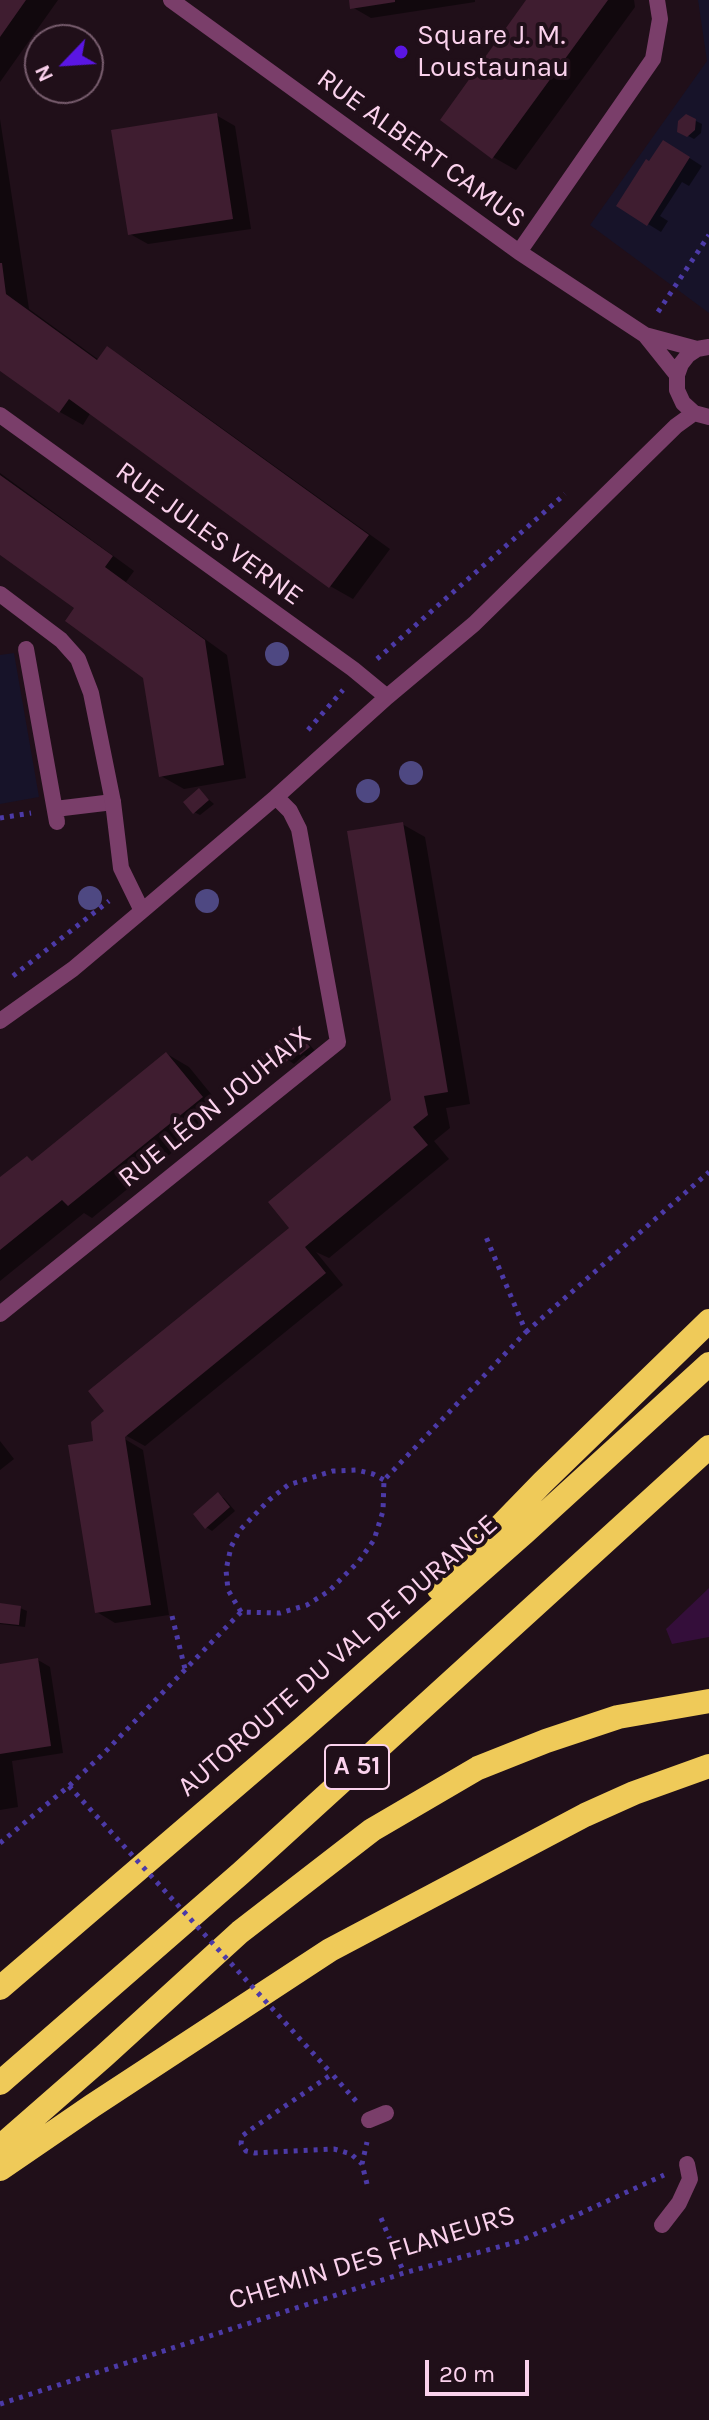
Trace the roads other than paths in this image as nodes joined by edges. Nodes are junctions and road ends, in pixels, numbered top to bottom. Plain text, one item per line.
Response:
1 (171, 0) edge
2 (657, 0) edge
3 (519, 252) junction
4 (645, 335) junction
5 (703, 348) edge
6 (677, 375) junction
7 (0, 415) edge
8 (702, 415) edge
9 (0, 594) edge
10 (26, 649) dead end
11 (387, 697) junction
12 (276, 797) junction
13 (113, 802) junction
14 (142, 911) junction
15 (0, 1021) edge
16 (0, 1314) edge
17 (709, 1321) edge
18 (709, 1364) edge
19 (709, 1447) edge
20 (709, 1701) edge
21 (303, 1728) junction
22 (709, 1766) edge
23 (0, 1988) edge
24 (0, 2083) edge
25 (386, 2113) dead end
26 (369, 2120) dead end
27 (0, 2147) edge
28 (687, 2164) road end
29 (0, 2169) edge
30 (662, 2225) dead end

1 - 3 street, RUE ALBERT CAMUS
2 - 3 street
3 - 4 street, RUE ALBERT CAMUS
4 - 5 street, RUE ALBERT CAMUS
4 - 6 street, RUE ALBERT CAMUS
5 - 6 street
6 - 8 street, RUE ALBERT CAMUS
7 - 11 street, RUE JULES VERNE
8 - 11 street
9 - 13 street
10 - 13 street
11 - 12 street
12 - 14 street
12 - 16 street, RUE LÉON JOUHAIX
13 - 14 street
14 - 15 street
17 - 21 highway
18 - 21 highway, AUTOROUTE DU VAL DE DURANCE / A 51
19 - 24 highway, A 51
20 - 27 highway
21 - 23 highway, AUTOROUTE DU VAL DE DURANCE / A 51
22 - 29 highway
25 - 26 street
28 - 30 street

